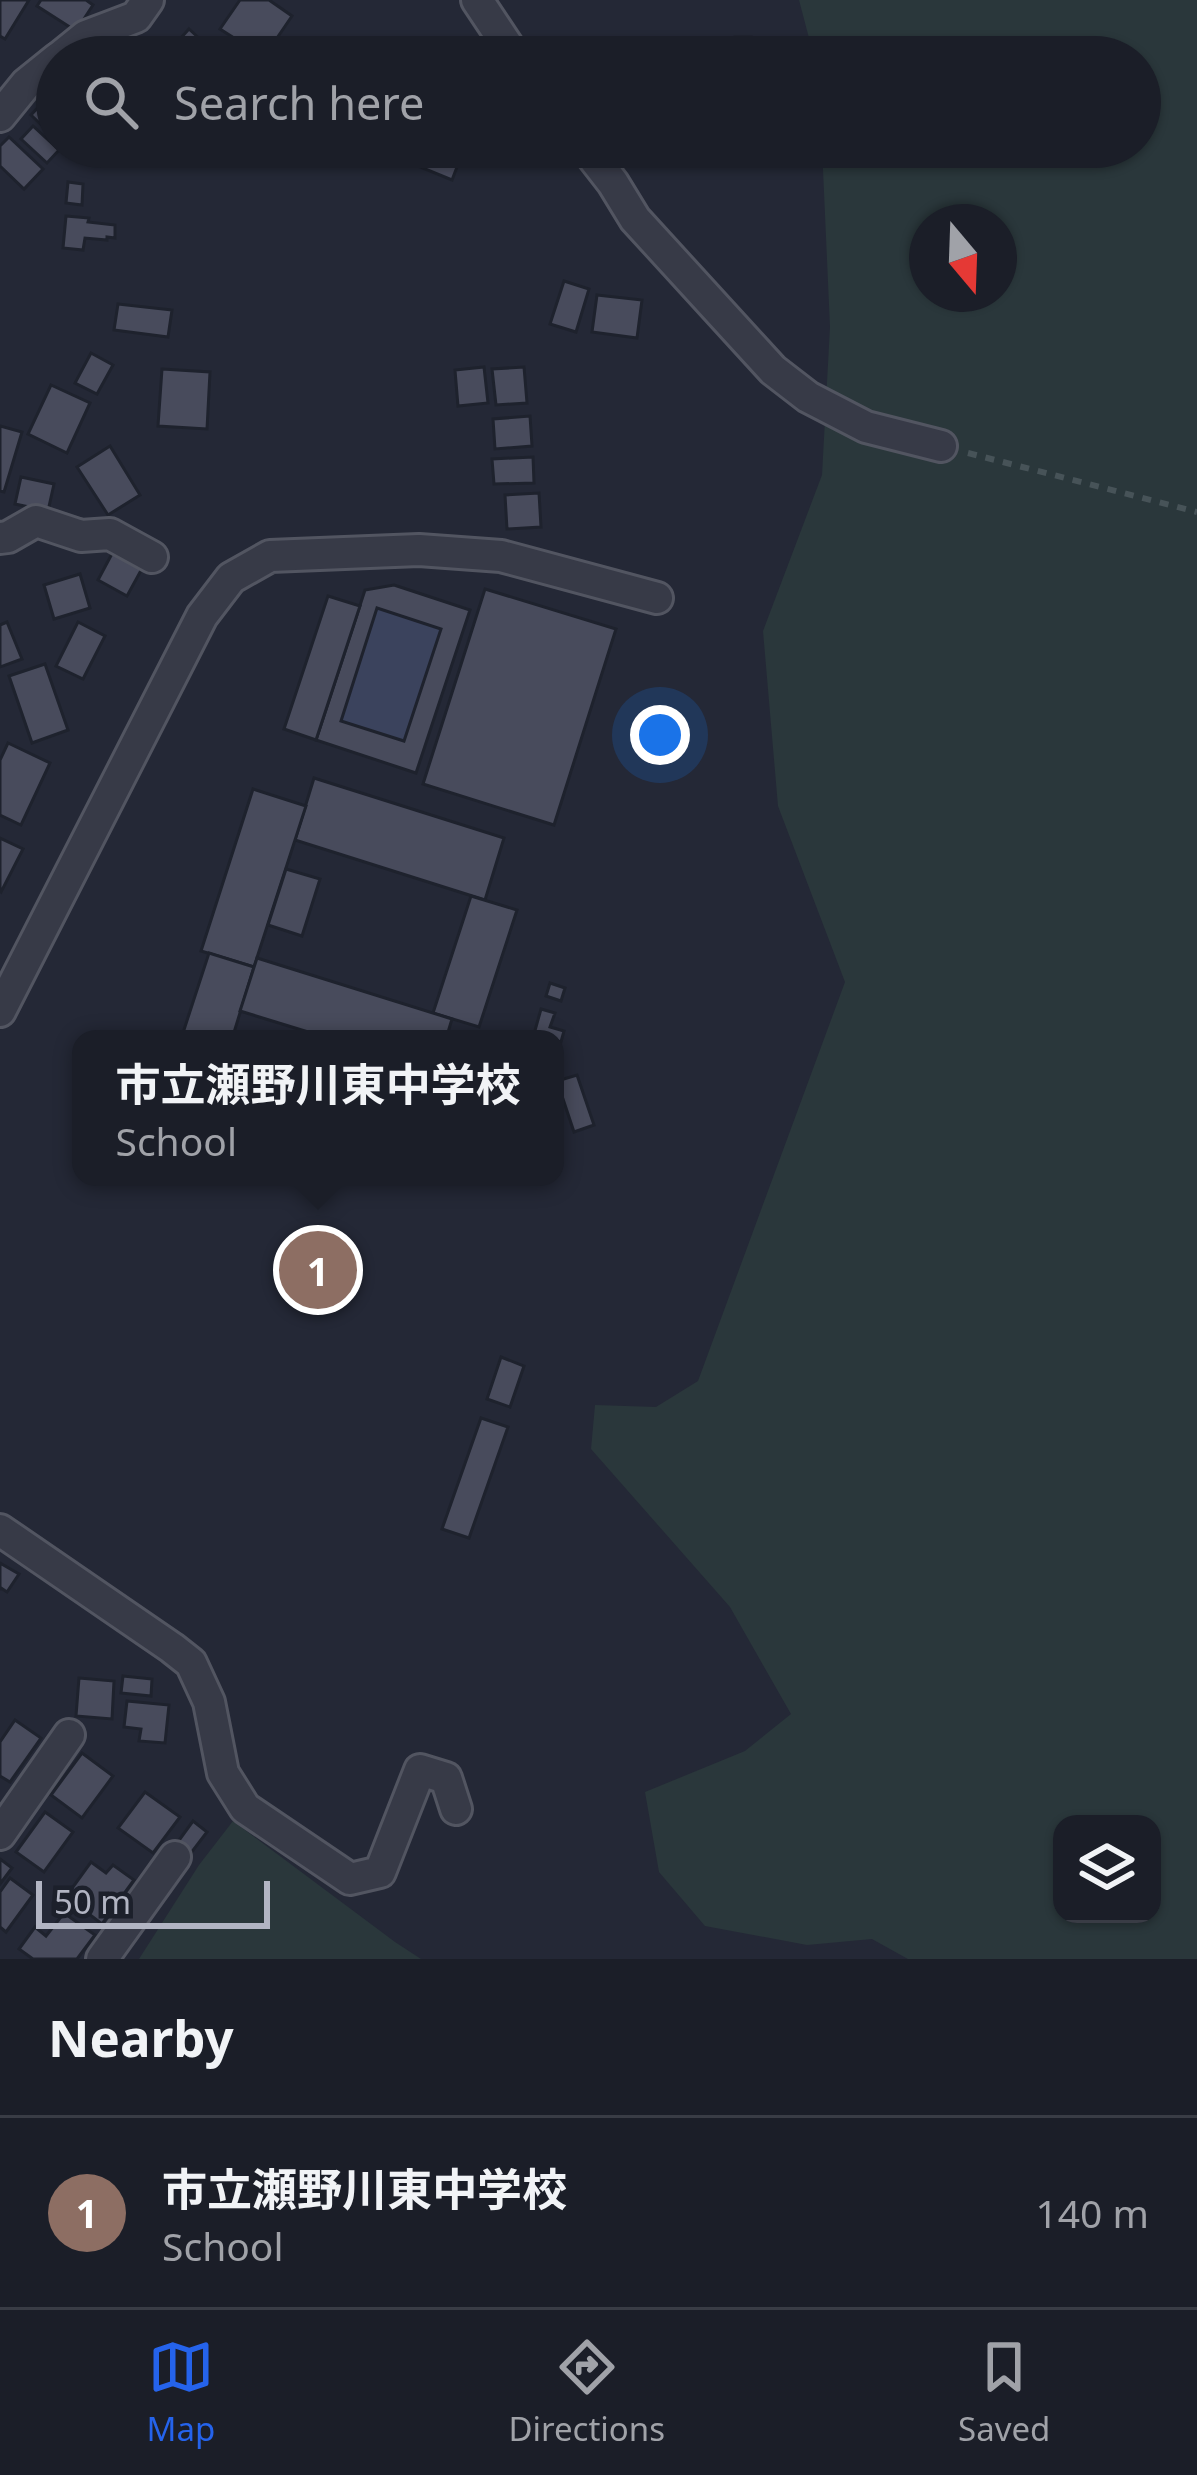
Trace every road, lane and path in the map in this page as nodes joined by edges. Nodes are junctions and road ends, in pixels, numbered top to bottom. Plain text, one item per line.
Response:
1 (148, 0) edge
2 (477, 0) edge
3 (86, 36) edge
4 (501, 36) edge
5 (36, 76) edge
6 (0, 116) edge
7 (601, 168) edge
8 (940, 446) joint
9 (1197, 512) edge
10 (0, 538) edge
11 (152, 557) dead end
12 (657, 598) dead end
13 (0, 1011) edge
14 (0, 1530) edge
15 (69, 1735) dead end
16 (456, 1809) dead end
17 (0, 1834) edge
18 (175, 1857) dead end
19 (102, 1959) edge

1 - 3 street
2 - 4 street
5 - 6 street
7 - 8 street
8 - 9 path
10 - 11 street
12 - 13 street
14 - 16 street
15 - 17 street
18 - 19 street

